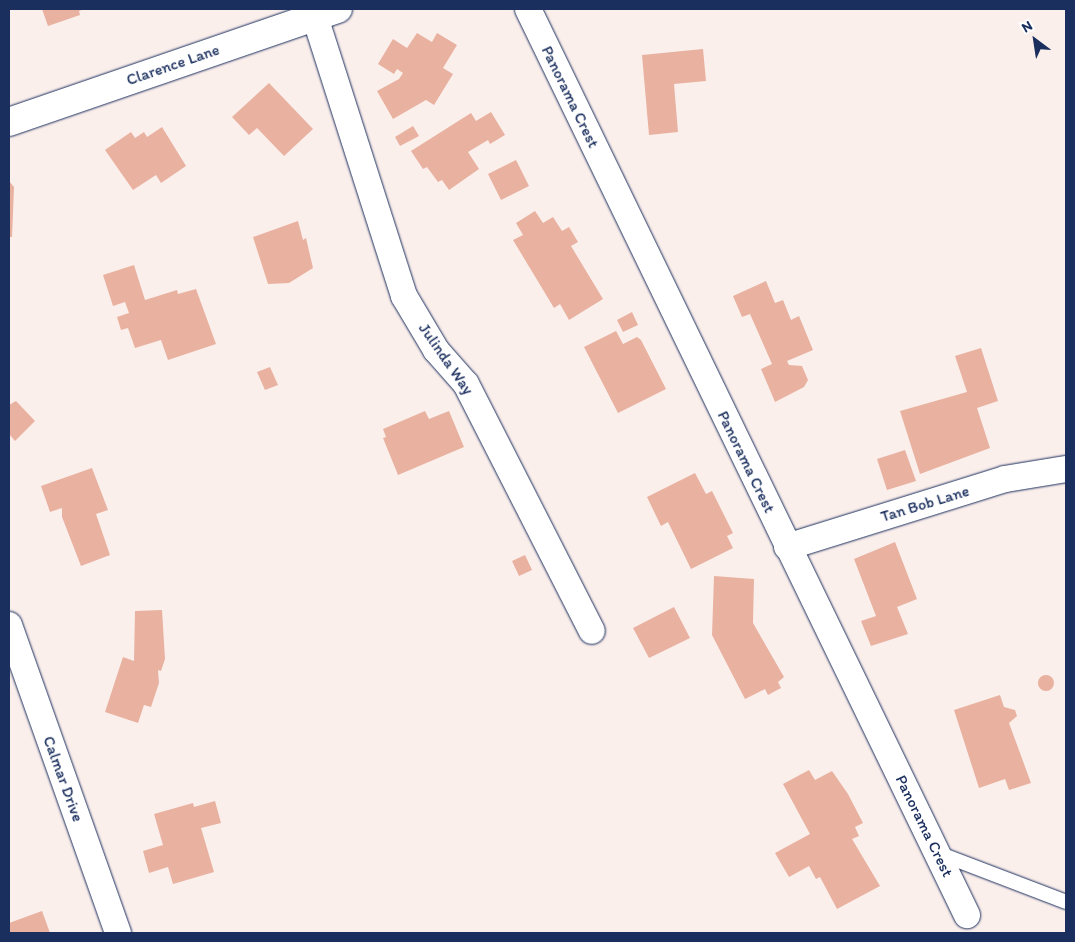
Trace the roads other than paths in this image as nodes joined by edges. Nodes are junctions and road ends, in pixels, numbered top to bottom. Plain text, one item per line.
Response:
1 (528, 9) edge
2 (327, 13) edge
3 (9, 122) edge
4 (1066, 468) edge
5 (786, 547) junction
6 (9, 625) edge
7 (592, 631) dead end
8 (937, 853) junction
9 (1066, 902) edge
10 (967, 915) dead end
11 (118, 933) edge

1 - 5 street, Panorama Crest
2 - 3 street, Clarence Lane
2 - 7 street, Julinda Way
4 - 5 street, Tan Bob Lane
5 - 8 street, Panorama Crest
6 - 11 street, Calmar Drive
8 - 9 lane
8 - 10 street, Panorama Crest

